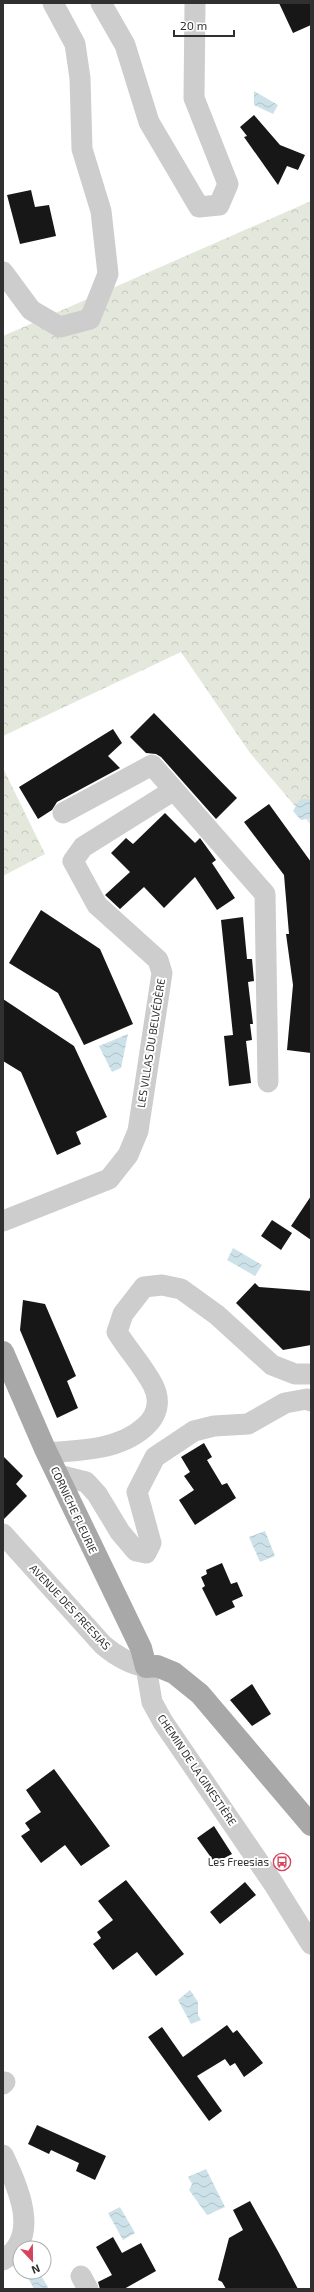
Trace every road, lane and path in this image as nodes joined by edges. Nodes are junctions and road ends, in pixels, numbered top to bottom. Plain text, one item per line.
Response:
1 (53, 3) edge
2 (101, 3) edge
3 (195, 3) edge
4 (3, 272) edge
5 (174, 790) junction
6 (63, 813) dead end
7 (268, 1082) dead end
8 (3, 1221) edge
9 (3, 1352) edge
10 (311, 1374) edge
11 (311, 1401) edge
12 (47, 1453) junction
13 (58, 1476) junction
14 (3, 1534) edge
15 (146, 1667) junction
16 (311, 1825) edge
17 (311, 1944) edge
18 (3, 2155) edge
19 (3, 2260) edge

1 - 4 street
2 - 3 street
5 - 6 street
5 - 7 street
5 - 8 street, LES VILLAS DU BELVÉDÈRE
9 - 12 main road, CORNICHE FLEURIE
10 - 12 street
11 - 13 street
12 - 13 main road, CORNICHE FLEURIE
13 - 15 main road, CORNICHE FLEURIE
14 - 15 street, AVENUE DES FREESIAS
15 - 16 main road
15 - 17 street, CHEMIN DE LA GINESTIÈRE
18 - 19 street

